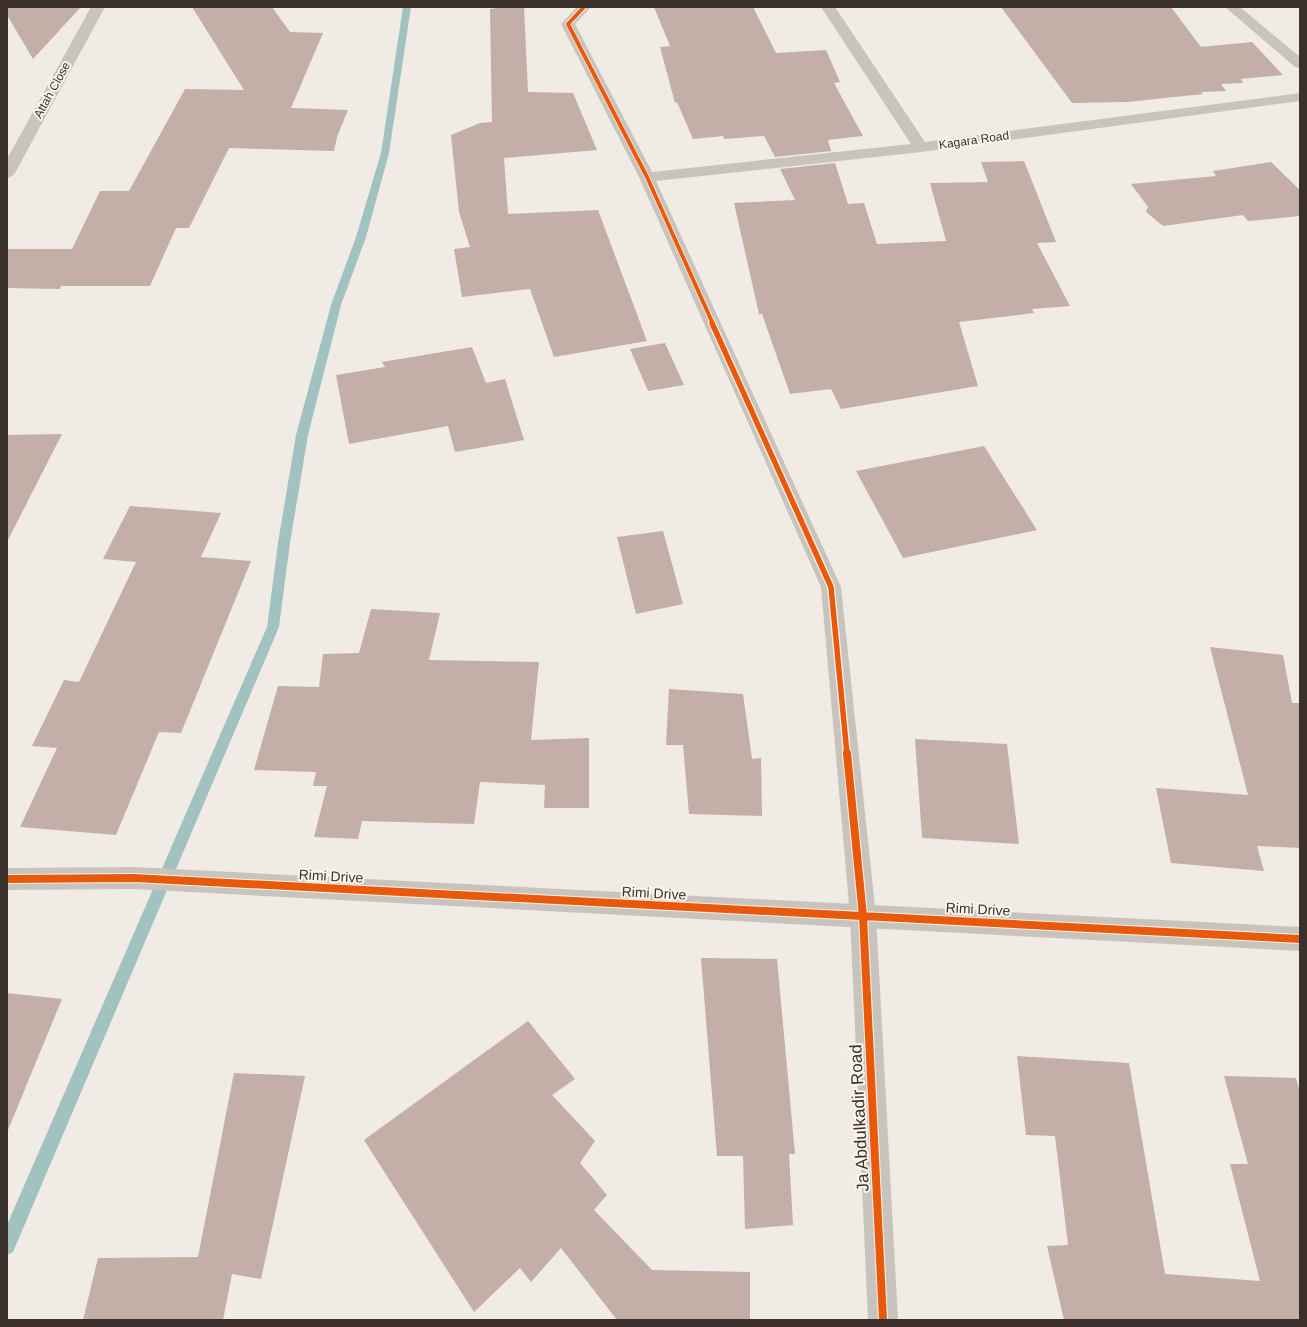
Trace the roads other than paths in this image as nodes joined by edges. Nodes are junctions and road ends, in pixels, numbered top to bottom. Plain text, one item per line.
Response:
1 (98, 7) edge
2 (584, 7) edge
3 (828, 7) edge
4 (1232, 7) edge
5 (1300, 64) edge
6 (1300, 97) edge
7 (921, 147) junction
8 (7, 173) edge
9 (647, 177) junction
10 (7, 879) edge
11 (863, 916) junction
12 (1300, 939) edge
13 (883, 1320) edge

1 - 8 street, Attah Close
2 - 9 street, Ja Abdulkadir Road
3 - 7 street
4 - 5 street
6 - 7 street, Kagara Road
7 - 9 street, Kagara Road
9 - 11 street, Ja Abdulkadir Road
10 - 11 street, Rimi Drive
11 - 12 street, Rimi Drive
11 - 13 street, Ja Abdulkadir Road

